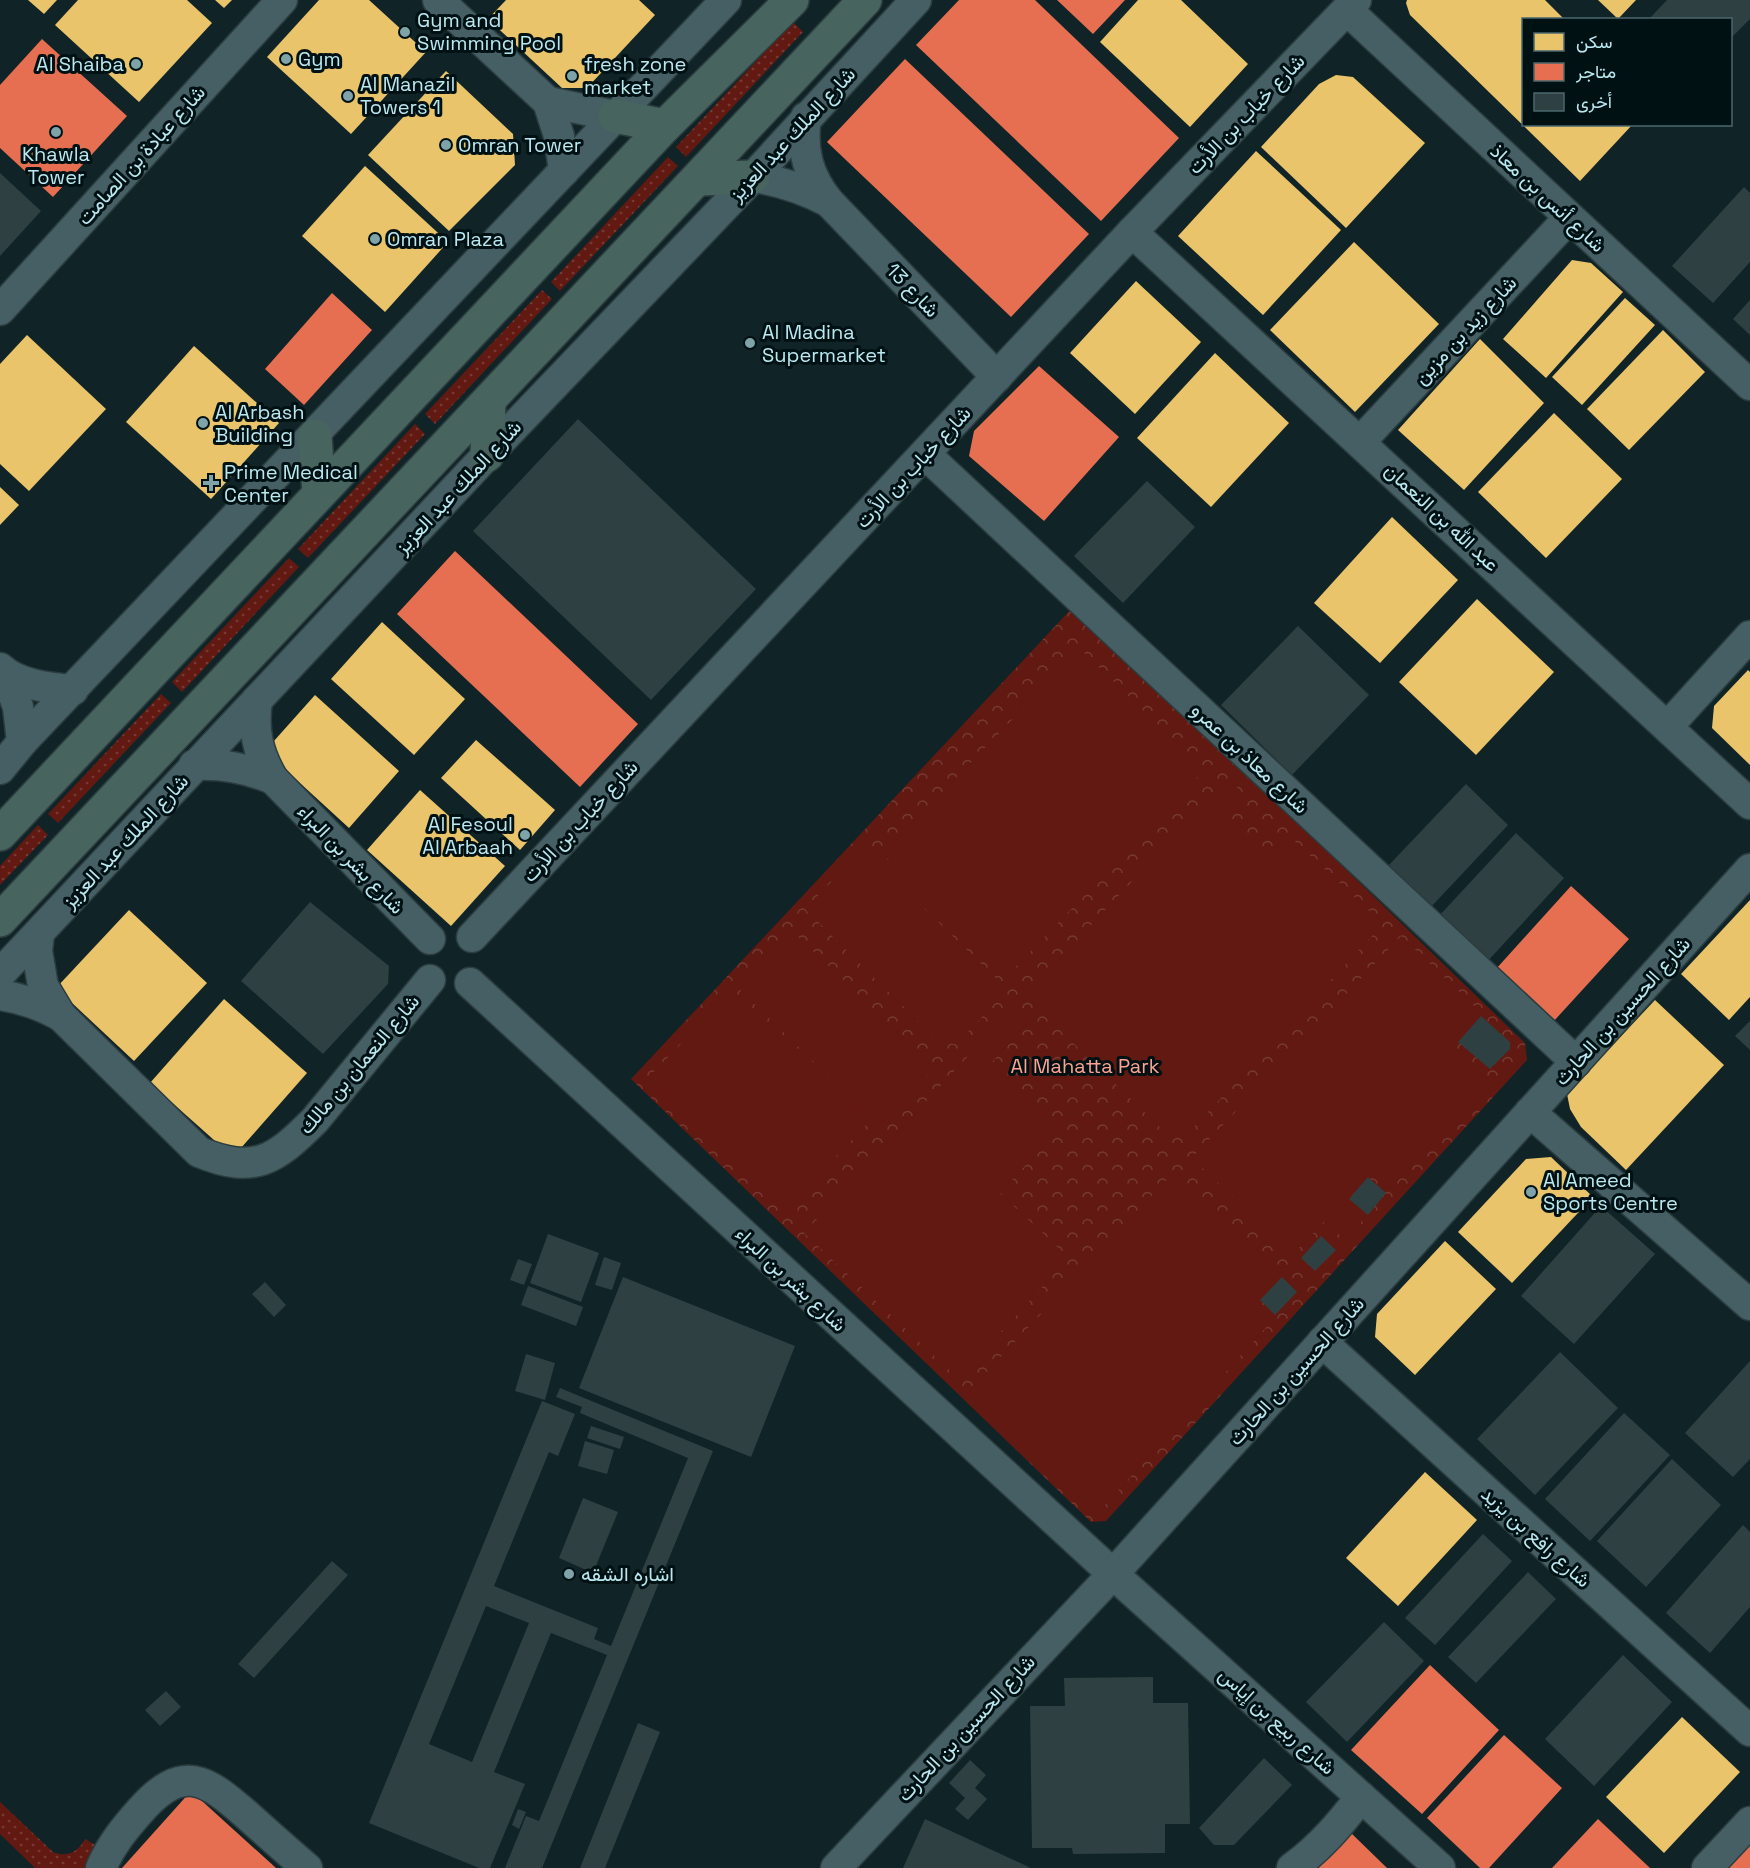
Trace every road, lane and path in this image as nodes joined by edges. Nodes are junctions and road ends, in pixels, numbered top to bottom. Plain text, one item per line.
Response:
1 (282, 0) edge
2 (438, 0) edge
3 (726, 0) edge
4 (792, 0) edge
5 (865, 0) edge
6 (916, 0) edge
7 (1351, 5) edge
8 (548, 102) junction
9 (615, 116) junction
10 (806, 117) junction
11 (665, 126) junction
12 (564, 171) junction
13 (753, 177) junction
14 (699, 179) junction
15 (829, 202) junction
16 (1569, 218) junction
17 (1132, 232) junction
18 (0, 310) edge
19 (998, 377) junction
20 (1750, 385) edge
21 (489, 402) junction
22 (315, 436) junction
23 (1360, 442) junction
24 (925, 454) junction
25 (487, 455) junction
26 (319, 493) junction
27 (1750, 636) edge
28 (3, 671) edge
29 (73, 690) junction
30 (257, 700) junction
31 (1668, 726) junction
32 (22, 742) junction
33 (194, 765) junction
34 (0, 769) edge
35 (273, 779) junction
36 (1750, 804) edge
37 (0, 834) edge
38 (1750, 869) edge
39 (0, 920) edge
40 (39, 934) junction
41 (472, 937) junction
42 (430, 939) junction
43 (0, 974) edge
44 (430, 980) junction
45 (470, 983) junction
46 (0, 995) edge
47 (61, 1016) junction
48 (1576, 1062) junction
49 (1530, 1112) junction
50 (1750, 1305) edge
51 (1322, 1342) junction
52 (1113, 1574) junction
53 (1750, 1731) edge
54 (1361, 1797) junction
55 (1750, 1822) edge
56 (101, 1868) edge
57 (307, 1868) edge
58 (836, 1868) edge
59 (1292, 1868) edge
60 (1440, 1868) edge
61 (1707, 1868) edge

1 - 18 street, شارع عبادة بن الصامت
2 - 8 street
3 - 9 street
4 - 11 highway
5 - 14 highway, شارع الملك عبد العزيز
6 - 10 street, شارع الملك عبد العزيز
7 - 16 street, شارع أنس بن معاذ
7 - 17 street, شارع خباب بن الأرت
8 - 9 street
8 - 12 street
9 - 11 highway
9 - 12 street
10 - 13 street, شارع الملك عبد العزيز
10 - 15 street, شارع 13
11 - 26 highway
12 - 22 street
13 - 14 highway
13 - 15 street, شارع 13
13 - 25 street, شارع الملك عبد العزيز
14 - 21 highway, شارع الملك عبد العزيز
15 - 19 street, شارع 13
16 - 20 street, شارع أنس بن معاذ
16 - 23 street, شارع زيد بن مزين
17 - 19 street, شارع خباب بن الأرت
17 - 23 street, عبد الله بن النعمان
19 - 24 street, شارع خباب بن الأرت
21 - 25 highway
21 - 39 highway, شارع الملك عبد العزيز
22 - 26 highway
22 - 29 street
23 - 31 street, عبد الله بن النعمان
24 - 41 street, شارع خباب بن الأرت
24 - 48 street, شارع معاذ بن عمرو
25 - 30 street, شارع الملك عبد العزيز
26 - 37 highway
27 - 31 street
28 - 29 street
28 - 32 street
29 - 32 street
30 - 33 street, شارع الملك عبد العزيز
30 - 35 street, شارع بشر بن البراء
31 - 36 street, عبد الله بن النعمان
32 - 34 street
33 - 35 street, شارع بشر بن البراء
33 - 40 street, شارع الملك عبد العزيز
35 - 42 street, شارع بشر بن البراء
38 - 48 street, شارع الحسين بن الحارث
40 - 43 street, شارع الملك عبد العزيز
40 - 47 street, شارع النعمان بن مالك
41 - 42 street
41 - 45 street
42 - 44 street
44 - 45 street
44 - 47 street, شارع النعمان بن مالك
45 - 52 street, شارع بشر بن البراء
46 - 47 street, شارع النعمان بن مالك
48 - 49 street, شارع الحسين بن الحارث
49 - 50 street
49 - 51 street, شارع الحسين بن الحارث
51 - 52 street, شارع الحسين بن الحارث
51 - 53 street, شارع رافع بن يزيد
52 - 54 street, شارع ربيع بن إياس
52 - 58 street, شارع الحسين بن الحارث
54 - 59 street
54 - 60 street, شارع ربيع بن إياس
55 - 61 street
56 - 57 street

